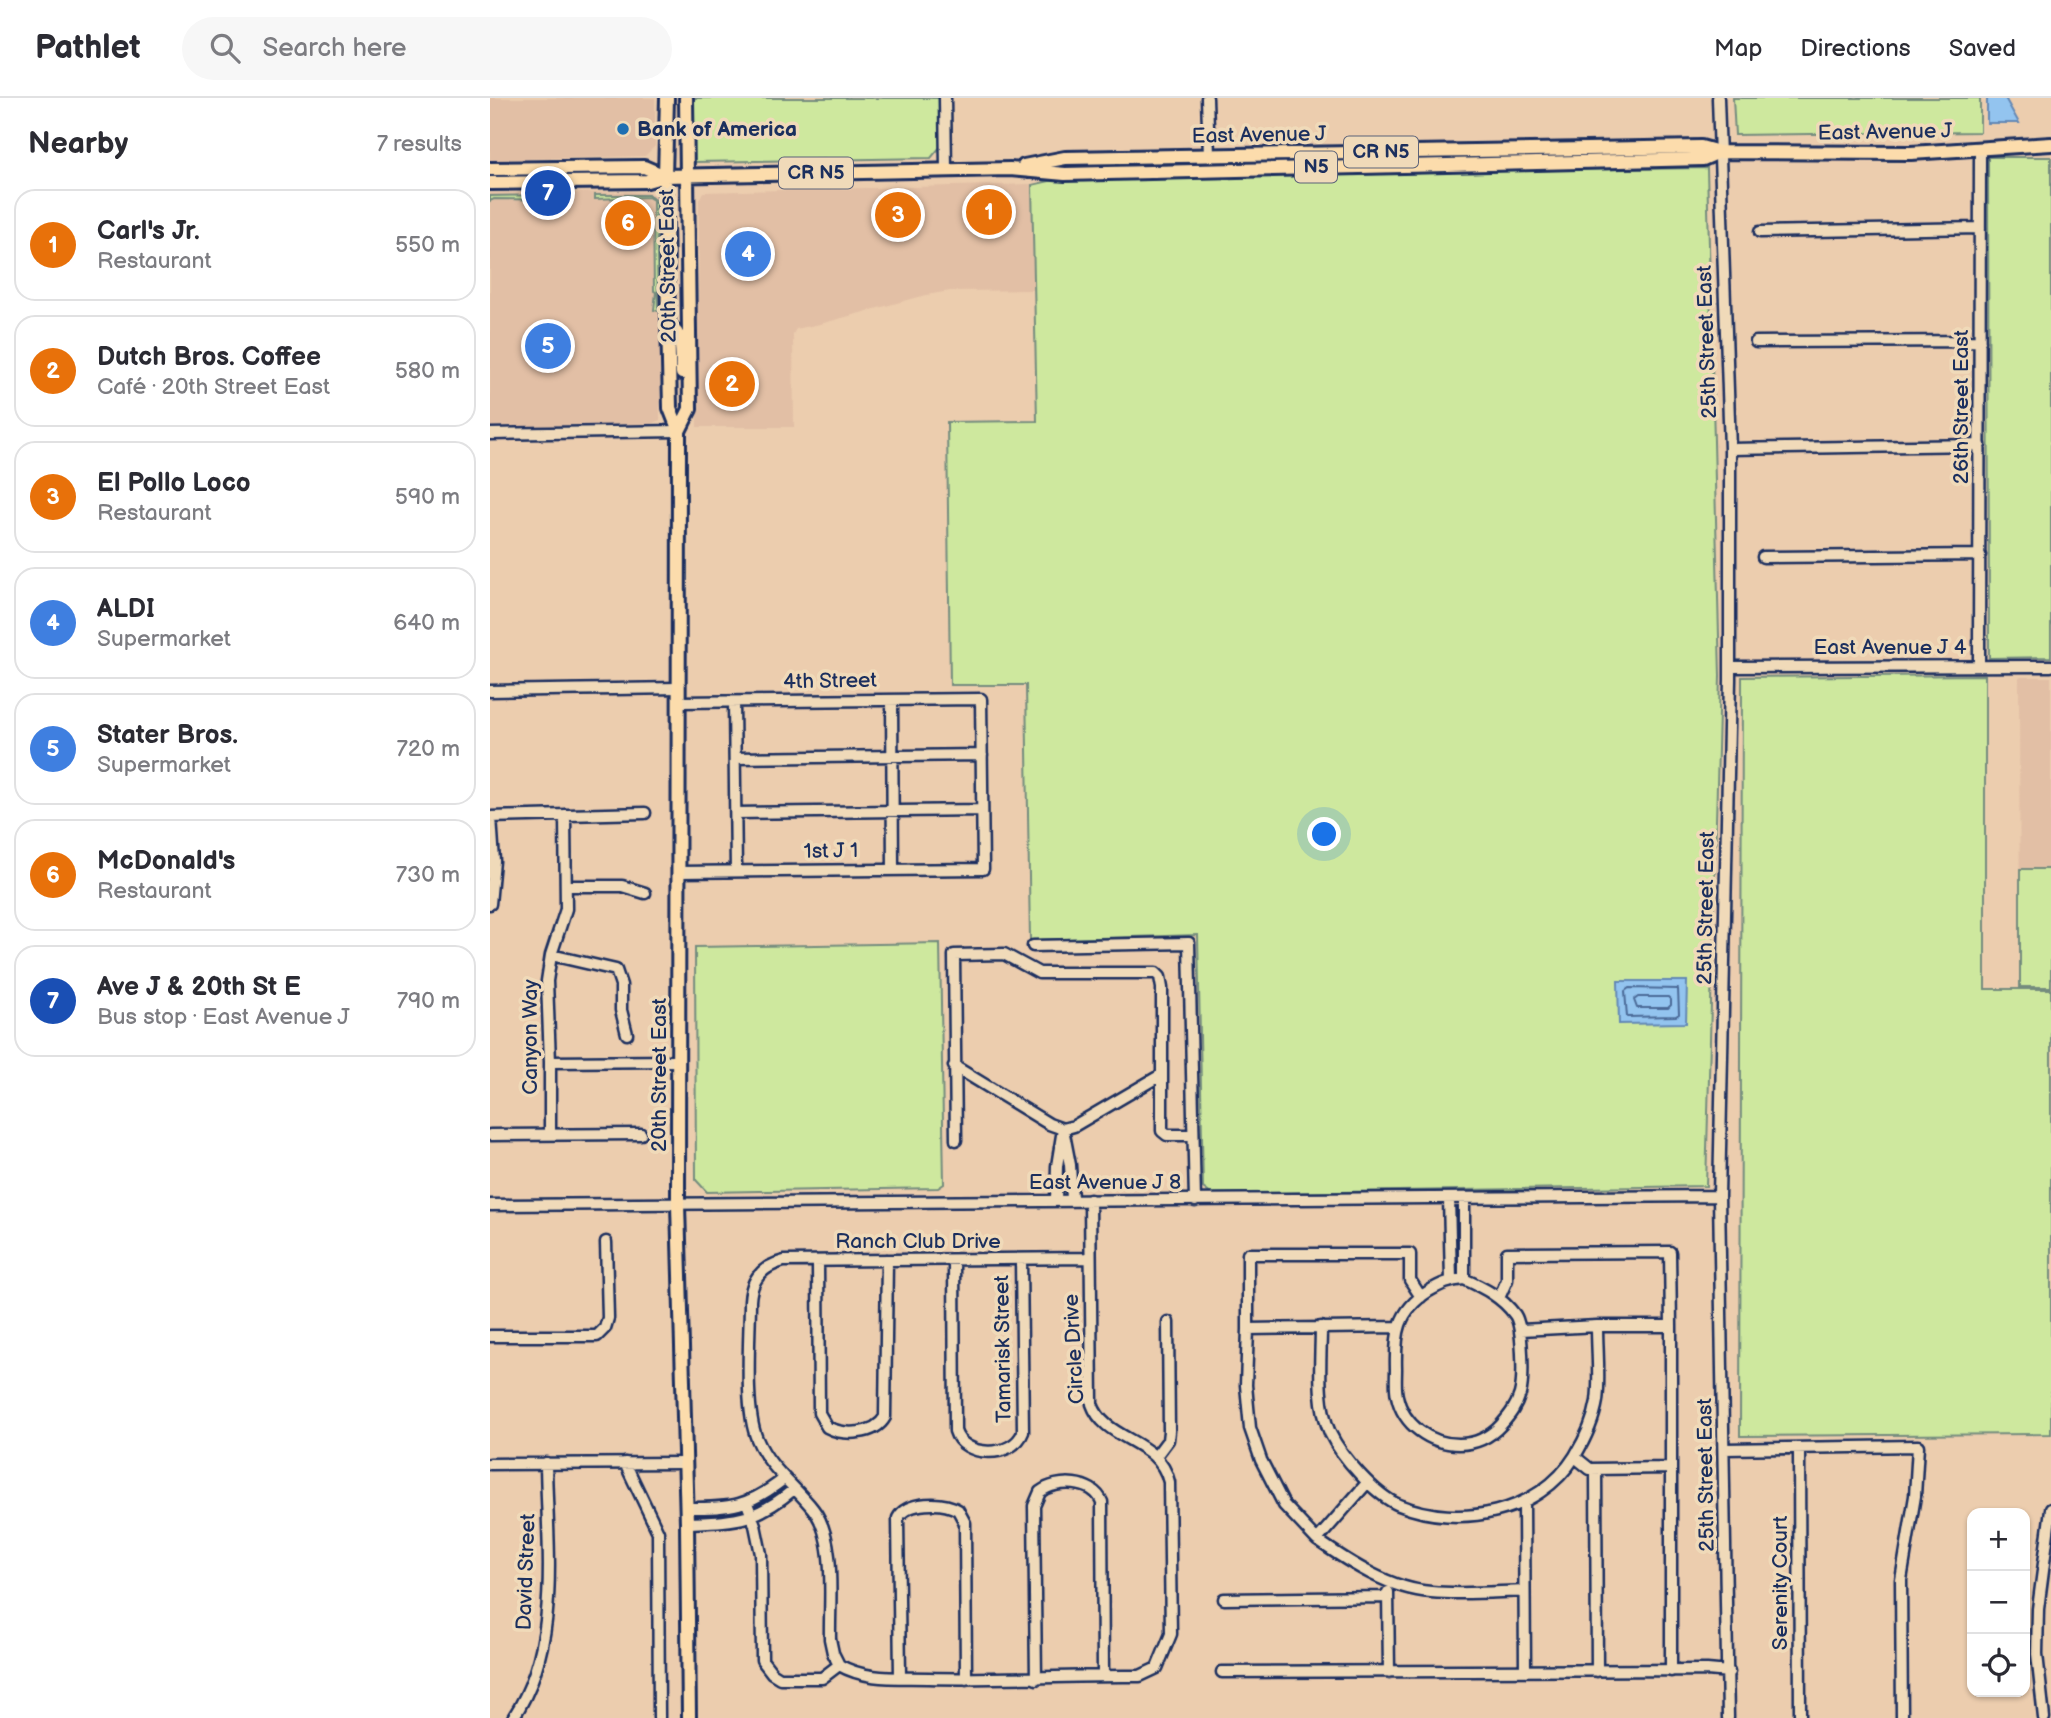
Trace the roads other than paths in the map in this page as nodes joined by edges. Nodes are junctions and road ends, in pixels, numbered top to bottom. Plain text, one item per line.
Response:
1 (667, 98) edge
2 (686, 98) edge
3 (946, 98) edge
4 (1207, 98) edge
5 (1718, 98) edge
6 (2051, 144) edge
7 (1980, 148) junction
8 (1719, 152) junction
9 (1209, 155) junction
10 (561, 167) junction
11 (490, 169) edge
12 (1010, 169) junction
13 (946, 170) junction
14 (490, 175) edge
15 (686, 175) junction
16 (665, 176) junction
17 (490, 183) edge
18 (1980, 228) junction
19 (1760, 232) dead end
20 (669, 326) junction
21 (1980, 341) junction
22 (1756, 342) dead end
23 (690, 388) junction
24 (679, 431) junction
25 (490, 434) edge
26 (1980, 445) junction
27 (1730, 449) junction
28 (1980, 555) junction
29 (1763, 557) dead end
30 (1979, 666) junction
31 (2051, 666) edge
32 (1730, 667) junction
33 (680, 688) junction
34 (490, 691) edge
35 (892, 700) junction
36 (680, 702) junction
37 (734, 702) junction
38 (982, 755) junction
39 (893, 756) junction
40 (735, 758) junction
41 (982, 810) junction
42 (893, 811) junction
43 (645, 813) dead end
44 (736, 813) junction
45 (565, 815) junction
46 (491, 817) edge
47 (893, 870) junction
48 (736, 871) junction
49 (679, 872) junction
50 (567, 886) junction
51 (645, 893) dead end
52 (490, 904) edge
53 (1033, 946) dead end
54 (551, 955) junction
55 (627, 1034) dead end
56 (678, 1061) junction
57 (550, 1062) junction
58 (954, 1066) junction
59 (1161, 1074) junction
60 (1063, 1129) junction
61 (641, 1134) dead end
62 (490, 1135) edge
63 (550, 1135) junction
64 (1193, 1135) junction
65 (956, 1140) dead end
66 (1719, 1196) junction
67 (1449, 1198) junction
68 (1464, 1198) junction
69 (1072, 1199) junction
70 (1056, 1200) junction
71 (1090, 1200) junction
72 (1195, 1202) junction
73 (490, 1205) edge
74 (678, 1205) junction
75 (606, 1242) dead end
76 (1090, 1258) junction
77 (1021, 1259) junction
78 (887, 1260) junction
79 (954, 1260) junction
80 (818, 1261) junction
81 (1464, 1279) junction
82 (1451, 1280) junction
83 (1421, 1297) junction
84 (1499, 1298) junction
85 (1168, 1321) dead end
86 (1597, 1326) junction
87 (1671, 1326) junction
88 (1321, 1327) junction
89 (1399, 1327) junction
90 (1248, 1329) junction
91 (1521, 1330) junction
92 (490, 1336) edge
93 (1799, 1448) junction
94 (1724, 1449) junction
95 (1156, 1456) junction
96 (1575, 1457) junction
97 (547, 1463) junction
98 (625, 1463) junction
99 (685, 1463) junction
100 (490, 1464) edge
101 (1671, 1468) junction
102 (1596, 1469) junction
103 (784, 1479) junction
104 (1367, 1483) junction
105 (794, 1489) junction
106 (747, 1503) junction
107 (1524, 1503) junction
108 (687, 1508) junction
109 (2051, 1509) edge
110 (752, 1516) junction
111 (687, 1522) junction
112 (1317, 1540) junction
113 (2049, 1543) edge
114 (1388, 1581) junction
115 (1524, 1591) junction
116 (1388, 1597) junction
117 (1224, 1599) dead end
118 (839, 1665) junction
119 (1525, 1671) junction
120 (1597, 1671) junction
121 (1671, 1671) junction
122 (1729, 1671) junction
123 (1222, 1672) dead end
124 (1389, 1672) junction
125 (1103, 1675) junction
126 (900, 1677) junction
127 (966, 1679) junction
128 (1036, 1679) junction
129 (513, 1718) edge
130 (659, 1718) edge
131 (689, 1718) edge
132 (1728, 1718) edge
133 (1800, 1718) edge
134 (1902, 1718) edge
135 (2044, 1718) edge

1 - 16 main road, 20th Street East
2 - 15 main road, 20th Street East
3 - 13 street
4 - 9 street
5 - 8 street, 25th Street East
6 - 7 main road, East Avenue J / CR N5
7 - 8 main road, East Avenue J / CR N5
7 - 18 street, 26th Street East
8 - 9 main road, East Avenue J / CR N5
8 - 12 main road, East Avenue J / N5
8 - 27 street, 25th Street East
9 - 12 main road, East Avenue J / CR N5
10 - 11 main road, East Avenue J / CR N5
10 - 14 main road
10 - 16 main road, East Avenue J / CR N5
12 - 13 main road, East Avenue J / CR N5
13 - 15 main road, East Avenue J / CR N5
15 - 16 main road, East Avenue J / CR N5
15 - 23 main road, 20th Street East
16 - 17 main road, East Avenue J / CR N5
16 - 20 main road, 20th Street East
18 - 19 street
18 - 21 street, 26th Street East
20 - 23 main road
20 - 24 main road, 20th Street East
21 - 22 street
21 - 26 street, 26th Street East
23 - 24 main road, 20th Street East
24 - 25 street
24 - 33 main road, 20th Street East
26 - 27 street
26 - 28 street, 26th Street East
27 - 32 street, 25th Street East
28 - 29 street
28 - 30 street, 26th Street East
30 - 31 street, East Avenue J 4
30 - 32 street, East Avenue J 4
32 - 66 street, 25th Street East
33 - 34 street
33 - 36 main road, 20th Street East
35 - 37 street, 4th Street
35 - 38 street, 4th Street
35 - 39 street
36 - 37 street, 4th Street
36 - 49 main road, 20th Street East
37 - 40 street
38 - 39 street
38 - 41 street
39 - 40 street
39 - 42 street
40 - 44 street
41 - 42 street
41 - 47 street, 1st J 1
42 - 44 street
42 - 47 street
43 - 45 street
44 - 48 street
45 - 46 street
45 - 50 street, Canyon Way
46 - 52 street
47 - 48 street, 1st J 1
48 - 49 street, 1st J 1
49 - 56 main road, 20th Street East
50 - 51 street
50 - 54 street, Canyon Way
53 - 64 street
54 - 55 street
54 - 57 street, Canyon Way
56 - 57 street
56 - 74 main road, 20th Street East
57 - 63 street, Canyon Way
58 - 59 street
58 - 60 street
58 - 65 street
59 - 60 street
59 - 64 street
60 - 69 street
60 - 70 street
61 - 63 street
62 - 63 street
64 - 72 street
66 - 68 street, East Avenue J 8
66 - 94 street, 25th Street East
67 - 68 street, East Avenue J 8
67 - 72 street, East Avenue J 8
67 - 82 street
68 - 81 street
69 - 70 street, East Avenue J 8
69 - 71 street, East Avenue J 8
70 - 74 street, East Avenue J 8
71 - 72 street, East Avenue J 8
71 - 76 street, Circle Drive
73 - 74 street, East Avenue J 8
74 - 99 main road, 20th Street East
75 - 92 street
76 - 77 street, Ranch Club Drive
76 - 95 street, Circle Drive
77 - 79 street, Ranch Club Drive
77 - 79 street, Tamarisk Street
78 - 79 street, Ranch Club Drive
78 - 80 street, Ranch Club Drive
78 - 80 street
80 - 103 street, Ranch Club Drive
81 - 82 street
81 - 84 street
82 - 83 street
83 - 89 street
83 - 90 street
84 - 87 street
84 - 91 street
85 - 95 street
86 - 87 street
86 - 91 street
86 - 96 street
87 - 101 street
88 - 89 street
88 - 90 street
88 - 104 street
89 - 91 street
90 - 112 street
93 - 94 street
93 - 133 street, Serenity Court
93 - 134 street
94 - 122 street, 25th Street East
95 - 125 street
96 - 102 street
96 - 107 street
97 - 98 street
97 - 100 street
97 - 129 street, David Street
98 - 99 street
98 - 130 street
99 - 108 main road, 20th Street East
101 - 102 street
101 - 121 street
102 - 120 street
103 - 105 street
103 - 106 street
104 - 107 street
104 - 112 street
105 - 110 street
105 - 118 street
106 - 108 street
106 - 110 street
107 - 115 street
108 - 111 main road, 20th Street East
109 - 113 street
110 - 111 street
110 - 118 street
111 - 131 main road, 20th Street East
112 - 114 street
113 - 135 street
114 - 115 street
114 - 116 street
115 - 119 street
116 - 117 street
116 - 124 street
118 - 126 street
119 - 120 street
119 - 124 street
120 - 121 street
121 - 122 street
122 - 132 street, 25th Street East
123 - 124 street
125 - 128 street
125 - 128 street
126 - 127 street
126 - 127 street
127 - 128 street

